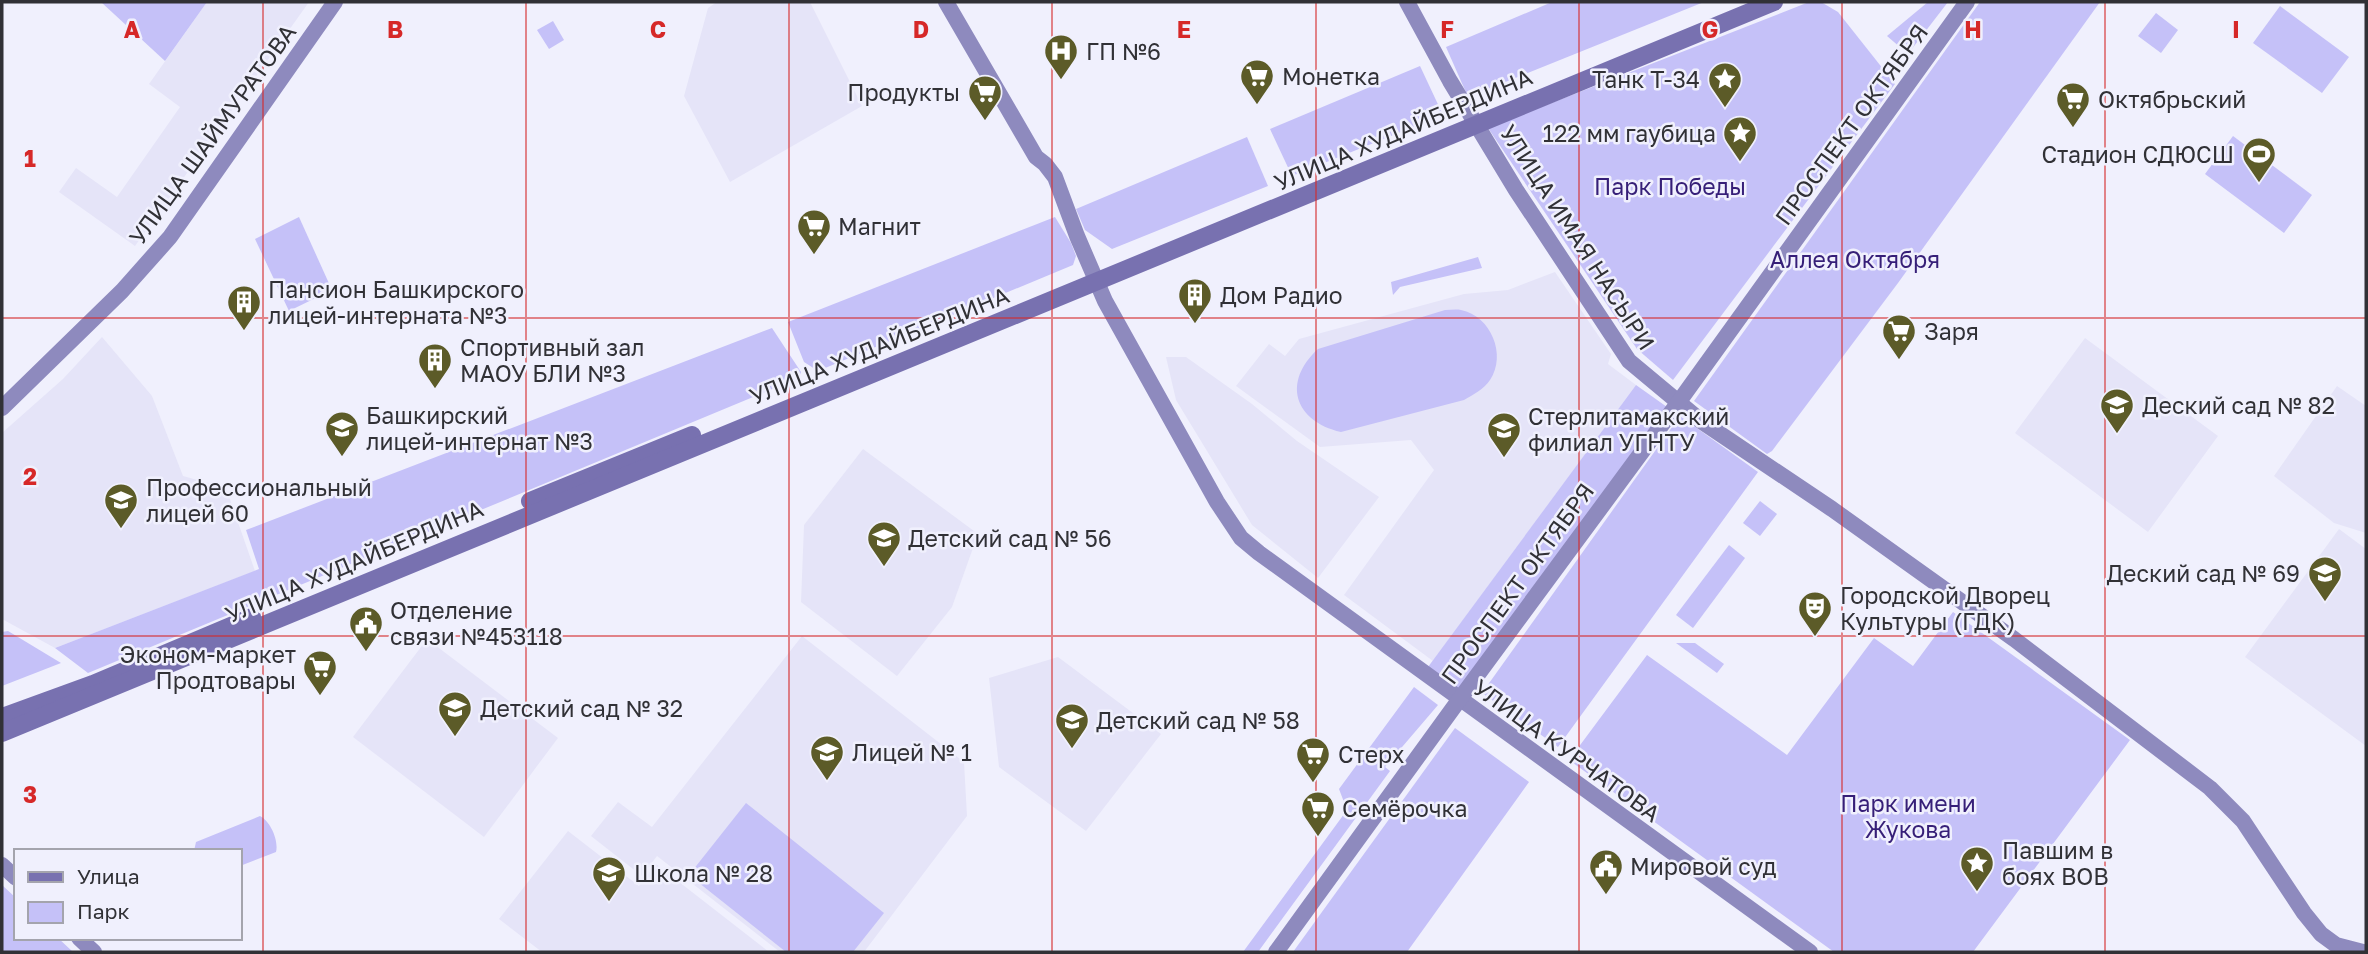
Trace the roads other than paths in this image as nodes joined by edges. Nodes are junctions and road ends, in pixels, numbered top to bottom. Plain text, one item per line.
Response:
1 (335, 2) edge
2 (946, 2) edge
3 (1407, 2) edge
4 (1743, 2) edge
5 (1774, 2) edge
6 (1967, 2) edge
7 (1475, 120) junction
8 (1094, 277) junction
9 (1678, 403) junction
10 (2, 408) edge
11 (1459, 700) junction
12 (2, 717) edge
13 (2, 733) edge
14 (81, 940) edge
15 (94, 952) edge
16 (1276, 952) edge
17 (1811, 952) edge
18 (2363, 952) edge

1 - 10 main road, УЛИЦА ШАЙМУРАТОВА
2 - 8 main road, УЛИЦА КУРЧАТОВА
3 - 7 main road, УЛИЦА ИМАЯ НАСЫРИ
4 - 7 main road, УЛИЦА ХУДАЙБЕРДИНА
5 - 7 main road, УЛИЦА ХУДАЙБЕРДИНА
6 - 9 main road, ПРОСПЕКТ ОКТЯБРЯ
7 - 8 main road, УЛИЦА ХУДАЙБЕРДИНА
7 - 9 main road, УЛИЦА ИМАЯ НАСЫРИ
8 - 11 main road, УЛИЦА КУРЧАТОВА
8 - 12 main road, УЛИЦА ХУДАЙБЕРДИНА
8 - 13 main road, УЛИЦА ХУДАЙБЕРДИНА
9 - 11 main road, ПРОСПЕКТ ОКТЯБРЯ
9 - 18 main road, УЛИЦА ИМАЯ НАСЫРИ
11 - 16 main road, ПРОСПЕКТ ОКТЯБРЯ
11 - 17 main road, УЛИЦА КУРЧАТОВА
14 - 15 main road

